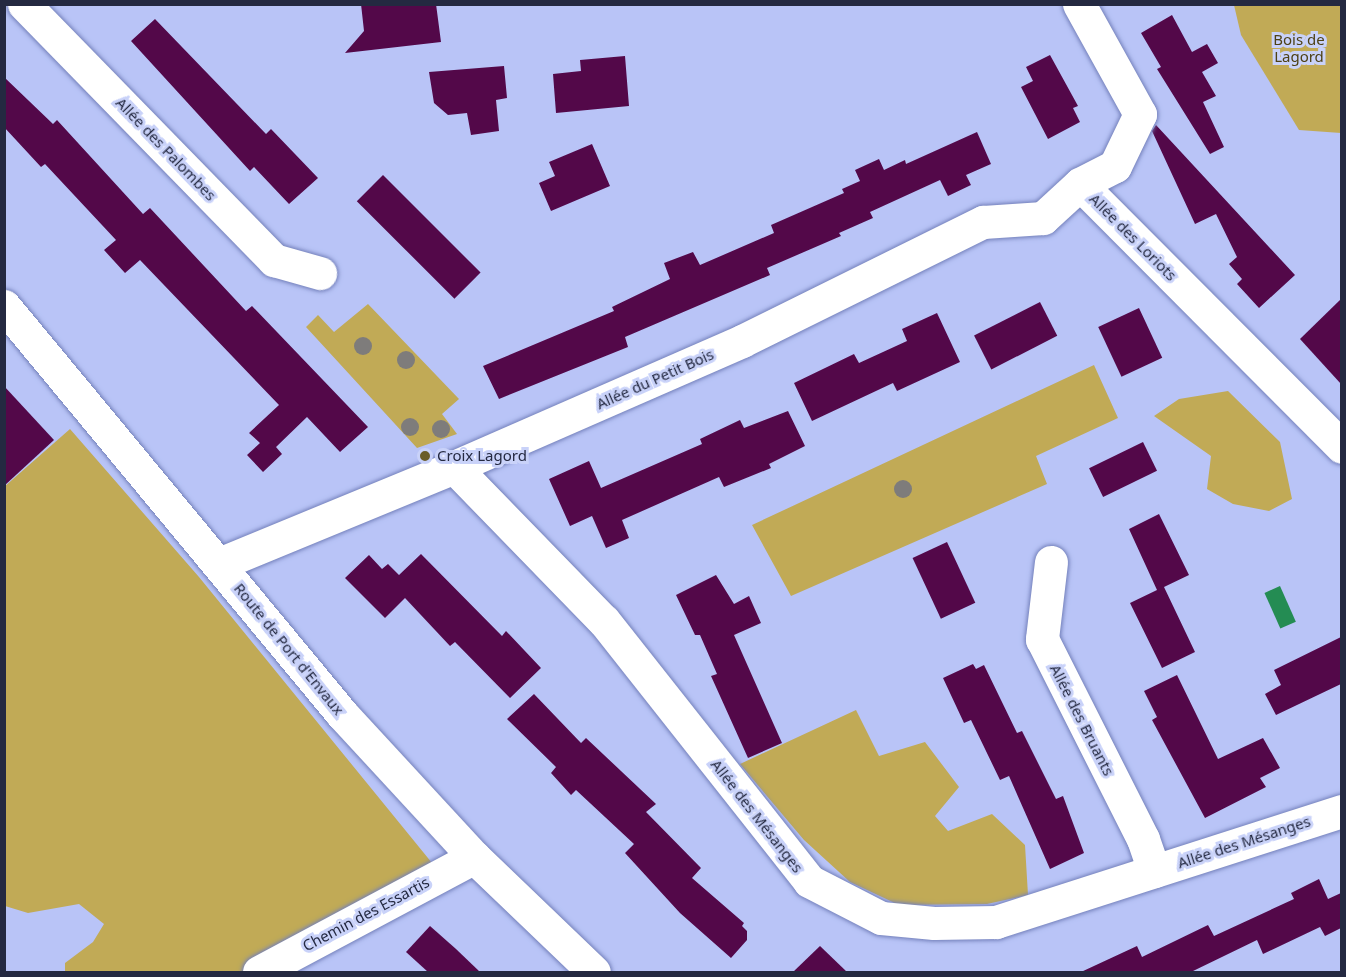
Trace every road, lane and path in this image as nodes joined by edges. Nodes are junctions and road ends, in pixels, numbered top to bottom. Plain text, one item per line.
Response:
1 (24, 4) edge
2 (1079, 4) edge
3 (1080, 184) junction
4 (320, 273) dead end
5 (4, 306) edge
6 (1341, 447) edge
7 (454, 467) junction
8 (1051, 562) dead end
9 (219, 564) junction
10 (1341, 811) edge
11 (474, 857) junction
12 (1154, 871) junction
13 (259, 972) edge
14 (594, 972) edge

1 - 4 street, Allée des Palombes
2 - 3 street, Allée des Loriots
3 - 6 street, Allée des Loriots
3 - 7 street, Allée du Petit Bois
5 - 9 street, Route de Port d'Envaux
7 - 9 street, Allée du Petit Bois
7 - 12 street, Allée des Mésanges
8 - 12 street, Allée des Bruants
9 - 11 street, Route de Port d'Envaux
10 - 12 street, Allée des Mésanges
11 - 13 street, Chemin des Essartis
11 - 14 street, Route de Port d'Envaux

